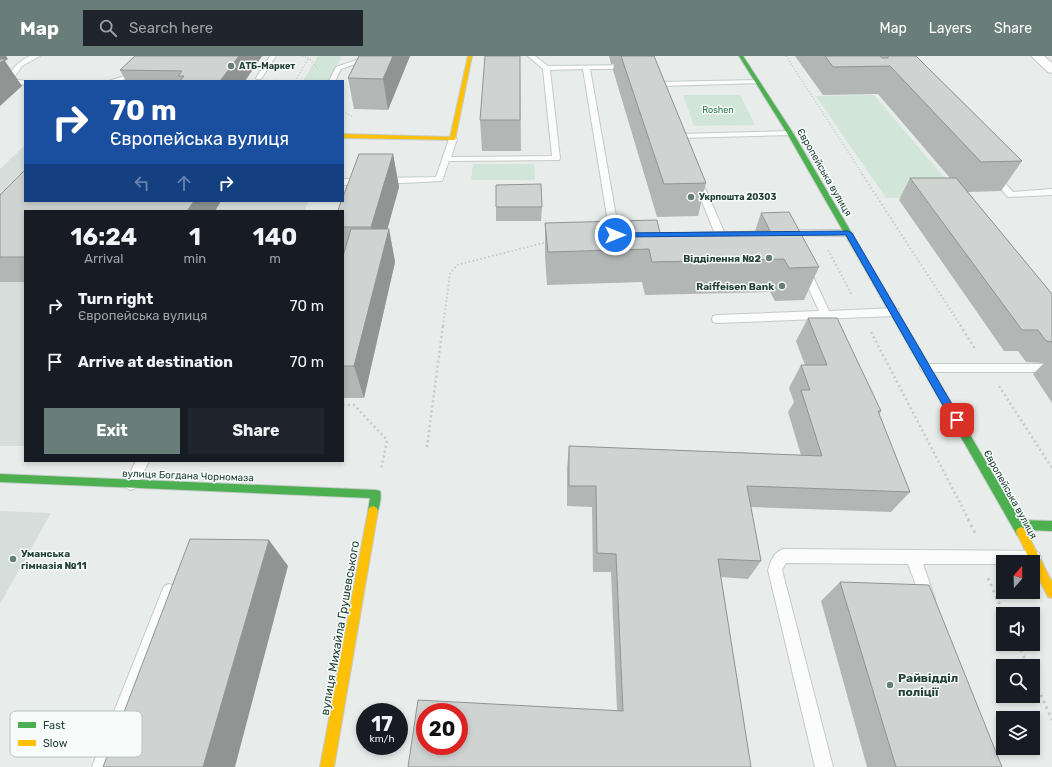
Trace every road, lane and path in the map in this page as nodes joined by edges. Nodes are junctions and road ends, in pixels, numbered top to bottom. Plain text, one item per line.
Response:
1 (37, 56) edge
2 (154, 56) edge
3 (273, 56) edge
4 (302, 56) edge
5 (375, 56) edge
6 (470, 56) edge
7 (531, 56) edge
8 (741, 56) edge
9 (786, 56) edge
10 (1037, 56) edge
11 (309, 58) junction
12 (586, 67) junction
13 (639, 67) edge
14 (546, 68) junction
15 (1052, 69) edge
16 (319, 75) dead end
17 (259, 78) dead end
18 (115, 80) edge
19 (297, 80) edge
20 (332, 80) edge
21 (757, 82) junction
22 (24, 83) edge
23 (665, 99) edge
24 (790, 133) junction
25 (344, 136) edge
26 (679, 136) edge
27 (453, 139) junction
28 (446, 158) junction
29 (694, 171) edge
30 (990, 171) edge
31 (344, 182) edge
32 (1052, 192) edge
33 (848, 233) junction
34 (720, 234) edge
35 (773, 234) edge
36 (622, 235) edge
37 (554, 240) edge
38 (800, 260) edge
39 (894, 312) junction
40 (826, 315) junction
41 (717, 319) dead end
42 (926, 368) junction
43 (987, 368) junction
44 (1052, 368) edge
45 (344, 405) edge
46 (427, 447) dead end
47 (142, 462) edge
48 (1052, 468) edge
49 (0, 478) edge
50 (131, 484) junction
51 (376, 494) junction
52 (1018, 525) junction
53 (1052, 526) edge
54 (1033, 555) edge
55 (912, 557) junction
56 (996, 558) edge
57 (1040, 570) edge
58 (169, 591) edge
59 (1052, 593) edge
60 (934, 615) edge
61 (1040, 693) edge
62 (123, 711) edge
63 (1052, 720) edge
64 (105, 757) edge
65 (101, 767) edge
66 (327, 767) edge
67 (824, 767) edge

1 - 22 lane
2 - 18 lane
3 - 17 lane
4 - 11 path
5 - 20 lane
6 - 27 street
7 - 14 lane
8 - 21 street, Європейська вулиця
9 - 43 path
10 - 15 street
11 - 16 path
11 - 19 path
12 - 13 lane
12 - 14 lane
12 - 36 lane
14 - 28 lane
21 - 23 lane
21 - 24 street, Європейська вулиця
24 - 26 lane
24 - 33 street, Європейська вулиця
25 - 27 street
27 - 28 lane
28 - 31 lane
29 - 34 lane
30 - 32 lane
33 - 35 lane
33 - 39 street, Європейська вулиця
37 - 46 path
38 - 40 lane
39 - 40 lane
39 - 42 street, Європейська вулиця
40 - 41 lane
42 - 43 lane
42 - 52 street, Європейська вулиця
43 - 44 lane
43 - 48 path
45 - 51 path
47 - 50 lane
49 - 50 street, вулиця Богдана Чорномаза
50 - 51 street, вулиця Богдана Чорномаза
51 - 66 street, вулиця Михайла Грушевського
52 - 53 street
52 - 54 street, Європейська вулиця
55 - 56 lane
55 - 60 lane
55 - 67 lane
57 - 59 street, Європейська вулиця
58 - 62 lane
61 - 63 path
64 - 65 lane

